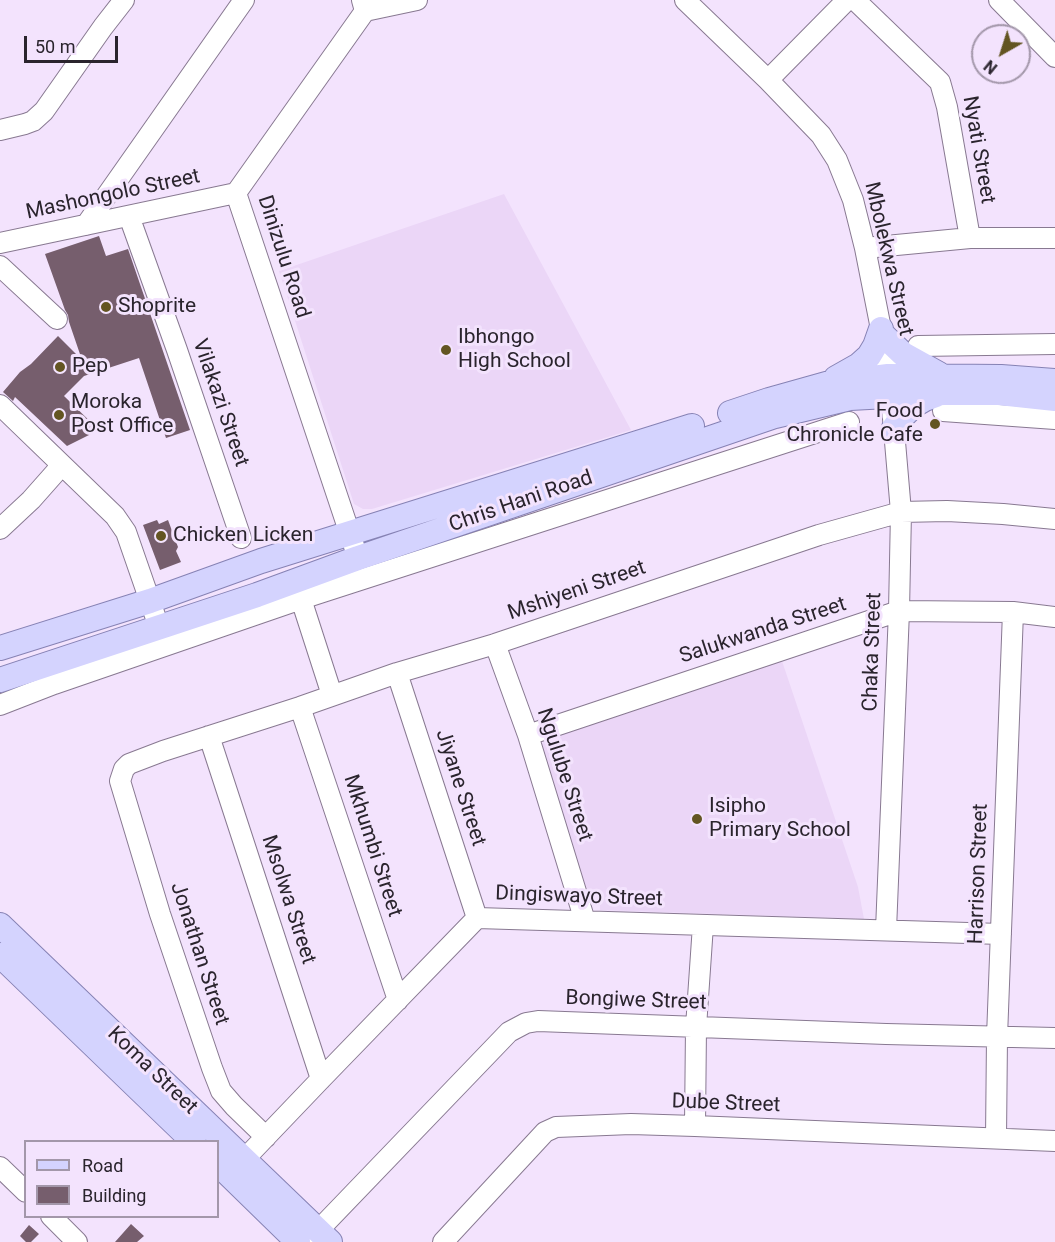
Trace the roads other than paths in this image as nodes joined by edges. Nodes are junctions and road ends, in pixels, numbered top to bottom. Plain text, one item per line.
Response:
1 (124, 0) edge
2 (243, 0) edge
3 (417, 0) edge
4 (685, 0) edge
5 (847, 0) edge
6 (855, 0) edge
7 (999, 0) edge
8 (364, 5) edge
9 (1055, 57) edge
10 (768, 80) junction
11 (0, 130) edge
12 (236, 193) junction
13 (129, 216) junction
14 (86, 225) junction
15 (970, 238) junction
16 (1055, 238) edge
17 (0, 243) edge
18 (865, 248) junction
19 (0, 266) edge
20 (57, 319) dead end
21 (882, 332) junction
22 (1055, 344) edge
23 (918, 346) dead end
24 (1055, 381) edge
25 (826, 384) junction
26 (890, 386) junction
27 (943, 393) junction
28 (850, 398) junction
29 (1055, 399) edge
30 (0, 405) edge
31 (1055, 419) edge
32 (849, 422) dead end
33 (894, 431) junction
34 (62, 465) junction
35 (901, 512) junction
36 (1055, 519) edge
37 (0, 529) edge
38 (350, 533) junction
39 (241, 538) dead end
40 (358, 558) junction
41 (301, 599) junction
42 (150, 601) junction
43 (899, 611) junction
44 (1013, 612) junction
45 (1055, 617) edge
46 (159, 627) junction
47 (495, 644) junction
48 (0, 648) edge
49 (397, 673) junction
50 (0, 680) edge
51 (332, 695) junction
52 (0, 705) edge
53 (300, 707) junction
54 (528, 735) junction
55 (209, 736) junction
56 (124, 769) joint
57 (477, 918) junction
58 (585, 921) junction
59 (0, 925) edge
60 (703, 925) junction
61 (886, 930) junction
62 (1001, 934) junction
63 (0, 955) edge
64 (398, 1000) junction
65 (696, 1027) junction
66 (997, 1037) junction
67 (1055, 1038) edge
68 (321, 1079) junction
69 (695, 1126) junction
70 (266, 1137) junction
71 (996, 1138) junction
72 (192, 1140) edge
73 (205, 1140) edge
74 (1055, 1141) edge
75 (219, 1154) edge
76 (230, 1166) edge
77 (0, 1167) edge
78 (24, 1190) edge
79 (53, 1218) edge
80 (313, 1239) edge
81 (77, 1242) edge
82 (443, 1242) edge

1 - 11 street
2 - 14 street
3 - 8 street
4 - 10 street, Mbolekwa Street
5 - 10 street
6 - 15 street, Nyati Street
7 - 9 street
8 - 12 street, Dinizulu Road
10 - 18 street, Mbolekwa Street
12 - 13 street, Mashongolo Street
12 - 38 street, Dinizulu Road
13 - 14 street, Mashongolo Street
13 - 39 street, Vilakazi Street
14 - 17 street, Mashongolo Street
15 - 16 street
15 - 18 street
18 - 21 street, Mbolekwa Street
19 - 20 street
21 - 25 main road
21 - 26 street, Mbolekwa Street
21 - 27 main road
22 - 23 street
24 - 27 main road, Chris Hani Road
25 - 26 main road, Chris Hani Road
25 - 38 main road, Chris Hani Road
26 - 27 main road, Chris Hani Road
26 - 28 main road, Chris Hani Road
26 - 33 street, Chaka Street
27 - 29 main road, Chris Hani Road
27 - 31 street
27 - 33 main road
28 - 33 main road
28 - 40 main road, Chris Hani Road
30 - 34 street
32 - 41 street, Chris Hani Road
33 - 35 street, Chaka Street
34 - 37 street
34 - 42 street
35 - 36 street, Mshiyeni Street
35 - 43 street, Chaka Street
35 - 47 street, Mshiyeni Street
38 - 40 street, Dinizulu Road
38 - 42 main road, Chris Hani Road
40 - 46 main road, Chris Hani Road
41 - 51 street
41 - 52 street, Chris Hani Road
42 - 46 street
42 - 48 main road, Chris Hani Road
43 - 44 street, Salukwanda Street
43 - 54 street, Salukwanda Street
43 - 61 street, Chaka Street
44 - 45 street, Salukwanda Street
44 - 62 street, Harrison Street
46 - 50 main road, Chris Hani Road
47 - 49 street, Mshiyeni Street
47 - 54 street, Ngulube Street
49 - 51 street, Mshiyeni Street
49 - 57 street, Jiyane Street
51 - 53 street, Mshiyeni Street
53 - 55 street, Mshiyeni Street
53 - 64 street, Mkhumbi Street
54 - 58 street, Ngulube Street
55 - 56 street, Mshiyeni Street
55 - 68 street, Msolwa Street
56 - 70 street, Jonathan Street
57 - 58 street, Dingiswayo Street
57 - 64 street, Dingiswayo Street
58 - 60 street, Dingiswayo Street
59 - 73 main road, Koma Street
60 - 61 street, Dingiswayo Street
60 - 65 street
61 - 62 street, Dingiswayo Street
62 - 66 street, Harrison Street
63 - 72 main road, Koma Street
64 - 68 street, Dingiswayo Street
65 - 66 street, Bongiwe Street
65 - 69 street
65 - 80 street, Bongiwe Street
66 - 67 street, Bongiwe Street
66 - 71 street, Harrison Street
68 - 70 street, Dingiswayo Street
69 - 71 street, Dube Street
69 - 82 street, Dube Street
70 - 76 street, Dingiswayo Street
71 - 74 street, Dube Street
75 - 76 main road, Koma Street
76 - 80 main road, Koma Street
77 - 78 street
79 - 81 street

